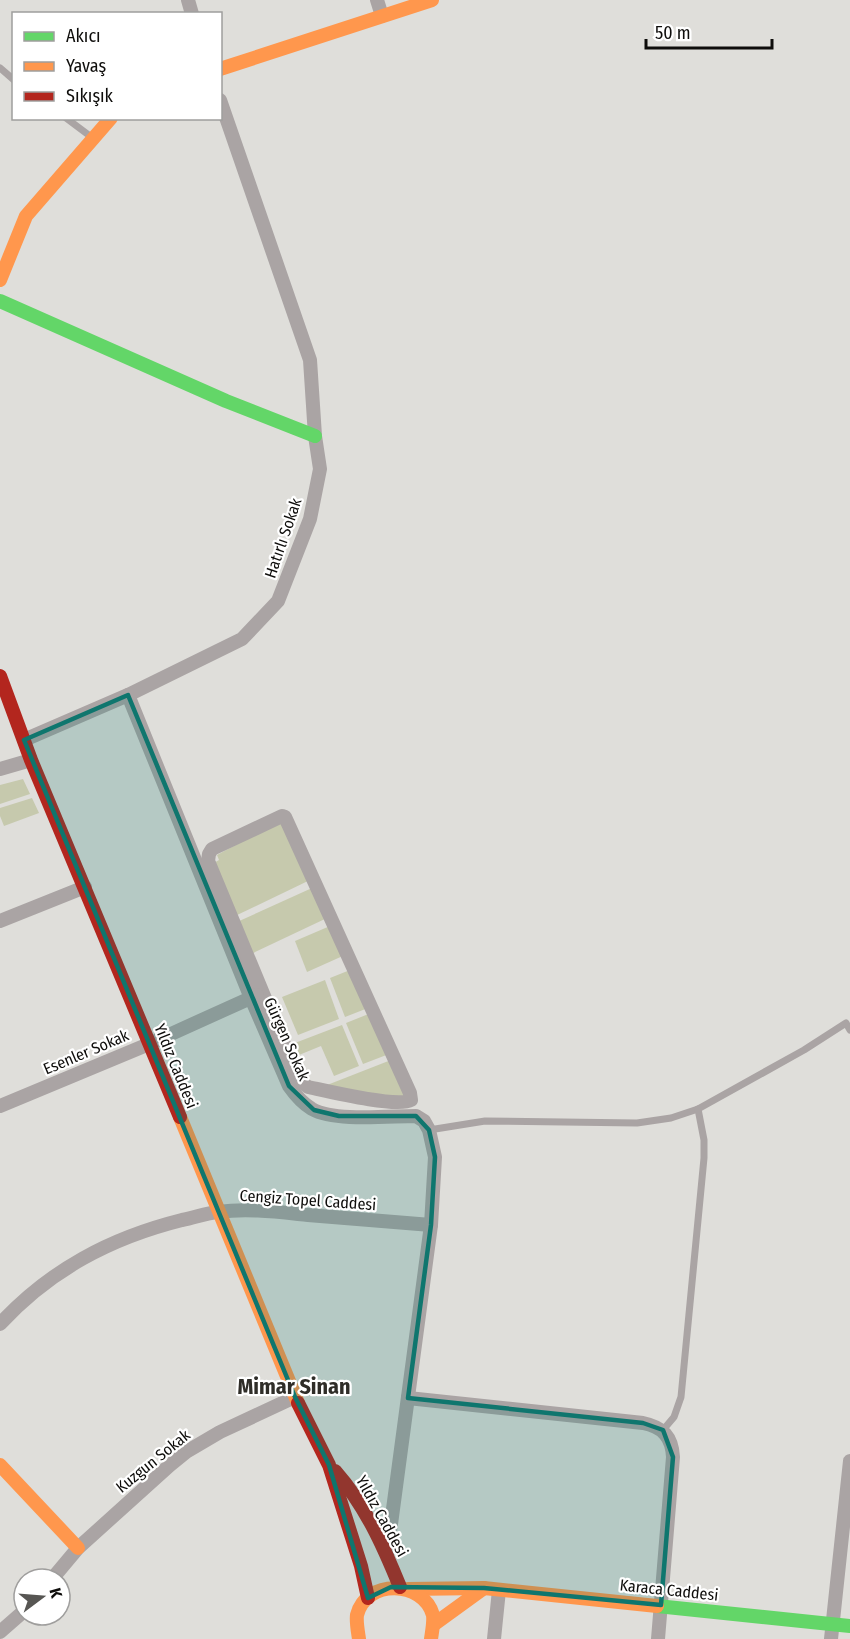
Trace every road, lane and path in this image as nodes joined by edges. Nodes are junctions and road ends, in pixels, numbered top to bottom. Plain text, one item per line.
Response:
1 (376, 0) edge
2 (432, 0) edge
3 (382, 16) junction
4 (0, 68) edge
5 (222, 68) edge
6 (12, 78) edge
7 (222, 106) edge
8 (69, 120) edge
9 (109, 120) edge
10 (92, 138) junction
11 (0, 280) edge
12 (0, 302) edge
13 (315, 436) junction
14 (0, 676) edge
15 (128, 695) junction
16 (24, 740) junction
17 (31, 760) junction
18 (0, 769) edge
19 (85, 887) junction
20 (0, 921) edge
21 (257, 995) junction
22 (850, 1030) edge
23 (149, 1044) junction
24 (0, 1107) edge
25 (698, 1109) junction
26 (429, 1130) junction
27 (217, 1212) junction
28 (431, 1225) junction
29 (0, 1324) edge
30 (294, 1397) junction
31 (408, 1398) junction
32 (663, 1430) junction
33 (850, 1461) edge
34 (329, 1464) junction
35 (0, 1465) edge
36 (78, 1548) junction
37 (387, 1556) junction
38 (62, 1567) edge
39 (404, 1588) junction
40 (484, 1588) junction
41 (499, 1590) junction
42 (368, 1598) junction
43 (661, 1605) junction
44 (12, 1622) edge
45 (833, 1624) junction
46 (433, 1625) junction
47 (850, 1626) edge
48 (0, 1632) edge
49 (358, 1632) edge
50 (348, 1639) edge
51 (431, 1639) edge
52 (494, 1639) edge
53 (658, 1639) edge
54 (831, 1639) edge

1 - 3 street
2 - 3 street
3 - 5 street
4 - 6 lane
7 - 13 street, Hatırlı Sokak
8 - 10 lane
9 - 10 street
10 - 11 street
12 - 13 street
13 - 15 street, Hatırlı Sokak
14 - 16 street, Yıldız Caddesi
15 - 16 street, Hatırlı Sokak
15 - 21 street, Gürgen Sokak
16 - 17 street, Yıldız Caddesi
17 - 18 street
17 - 19 street, Yıldız Caddesi
19 - 20 street
19 - 23 street, Yıldız Caddesi
21 - 21 street
21 - 23 street, Esenler Sokak
21 - 26 street, Gürgen Sokak
22 - 25 lane
23 - 24 street, Esenler Sokak
23 - 27 street, Yıldız Caddesi
25 - 26 lane
25 - 32 lane
26 - 28 street
27 - 28 street, Cengiz Topel Caddesi
27 - 29 street, Cengiz Topel Caddesi
27 - 30 street, Yıldız Caddesi
28 - 31 street
30 - 34 street, Yıldız Caddesi
30 - 36 street, Kuzgun Sokak
31 - 32 street
31 - 37 street
32 - 43 street
33 - 45 street
34 - 37 street, Yıldız Caddesi
34 - 42 street, Yıldız Caddesi
35 - 36 street
36 - 38 street, Kuzgun Sokak
37 - 39 street, Yıldız Caddesi
39 - 40 street, Karaca Caddesi
39 - 42 street
39 - 46 street, Yıldız Caddesi
40 - 41 street, Karaca Caddesi
40 - 46 street
41 - 43 street, Karaca Caddesi
41 - 52 street
42 - 49 street
43 - 45 street, Karaca Caddesi
43 - 53 street
44 - 48 street
45 - 47 street, Karaca Caddesi
45 - 54 street
46 - 51 street
49 - 50 street

